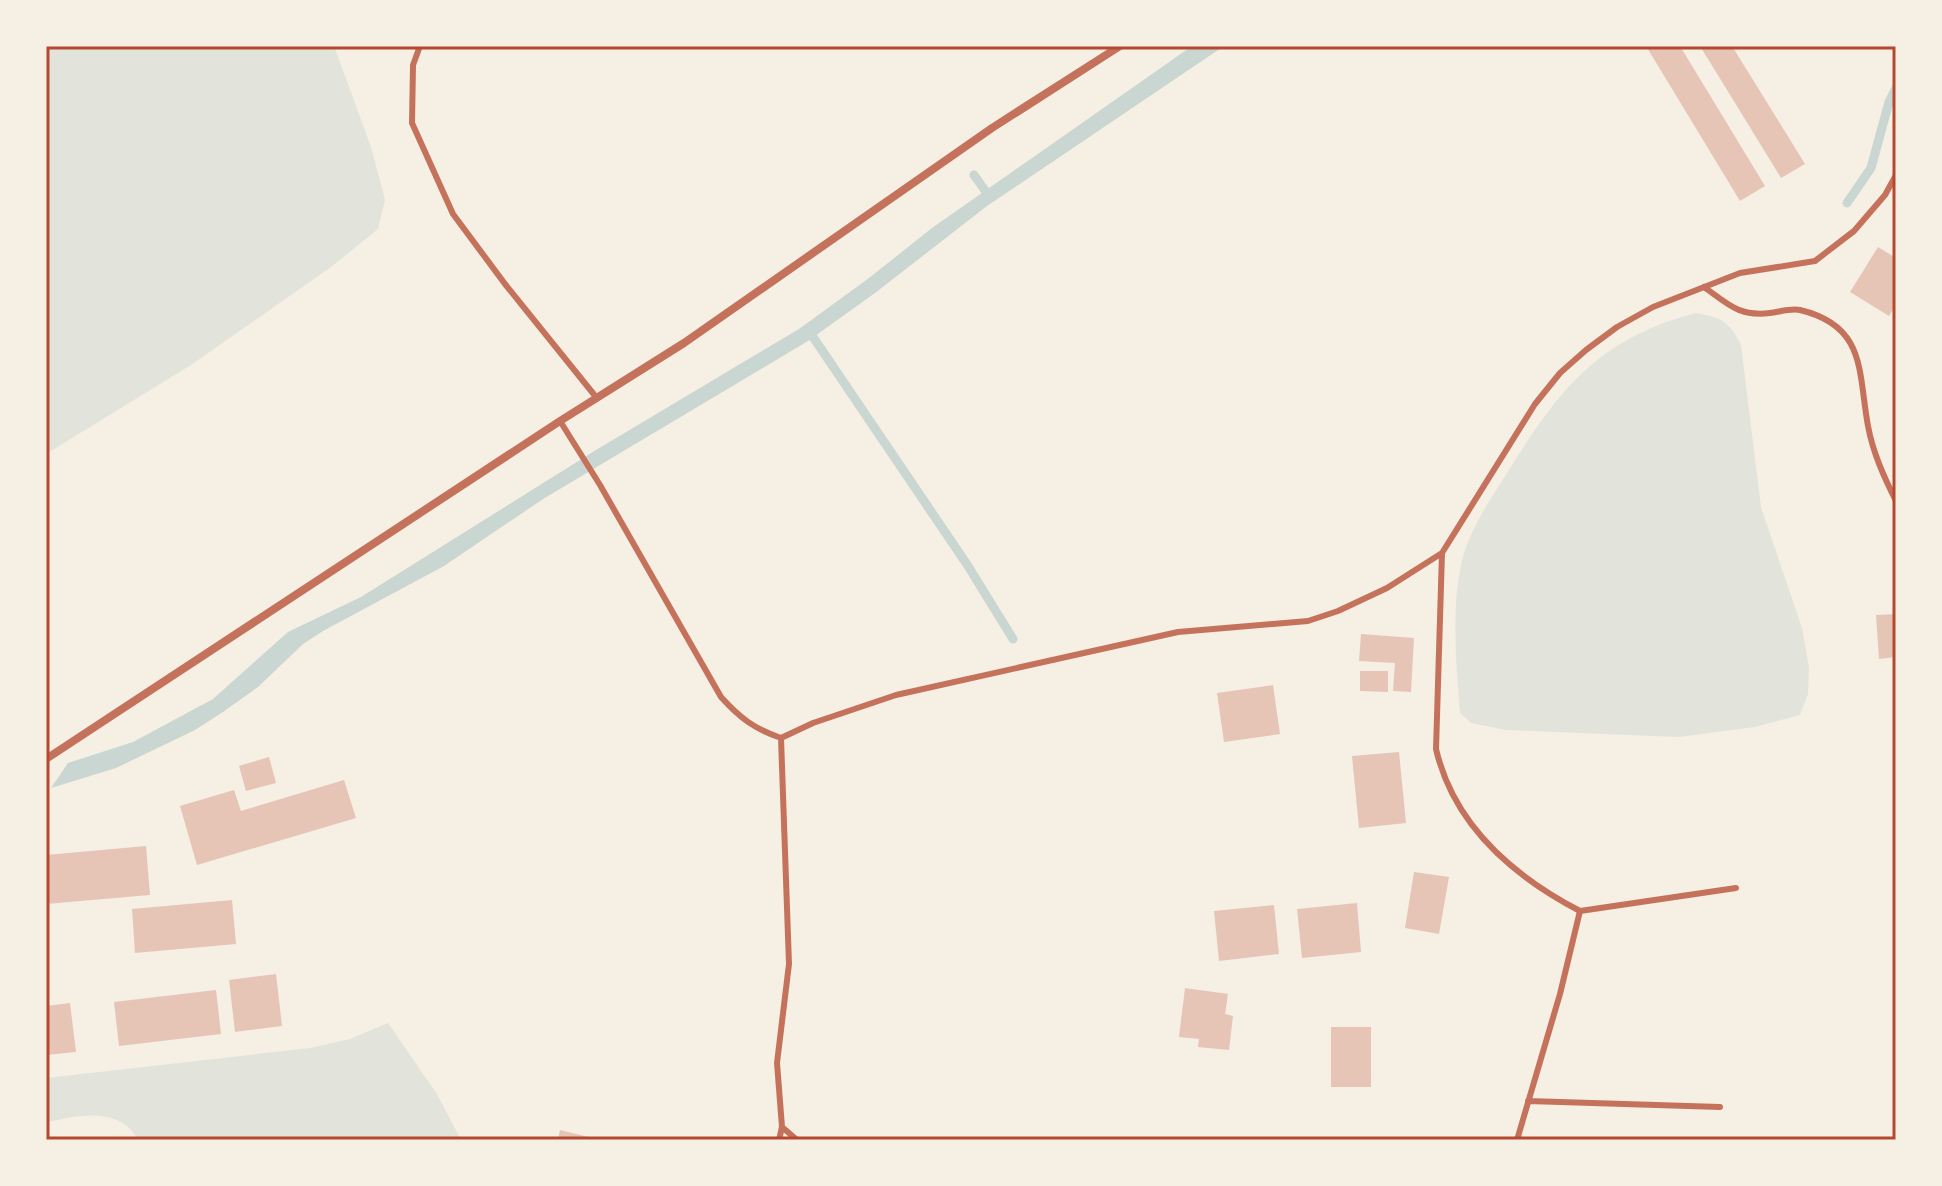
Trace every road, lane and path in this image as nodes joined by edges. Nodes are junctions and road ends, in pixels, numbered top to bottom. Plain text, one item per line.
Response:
1 (420, 46) edge
2 (1120, 46) edge
3 (1896, 175) edge
4 (1704, 287) junction
5 (596, 397) junction
6 (560, 421) junction
7 (1896, 501) edge
8 (1442, 553) junction
9 (781, 738) junction
10 (46, 759) edge
11 (1736, 888) dead end
12 (1580, 911) junction
13 (1528, 1101) junction
14 (1720, 1107) dead end
15 (782, 1127) junction
16 (779, 1140) edge
17 (797, 1140) edge
18 (1517, 1140) edge

1 - 5 lane
2 - 5 street
3 - 4 lane
4 - 7 lane
4 - 8 lane
5 - 6 street
6 - 9 lane
6 - 10 street
8 - 9 lane
8 - 12 lane
9 - 15 lane
11 - 12 lane
12 - 13 lane
13 - 14 lane
13 - 18 lane
15 - 16 lane
15 - 17 lane

